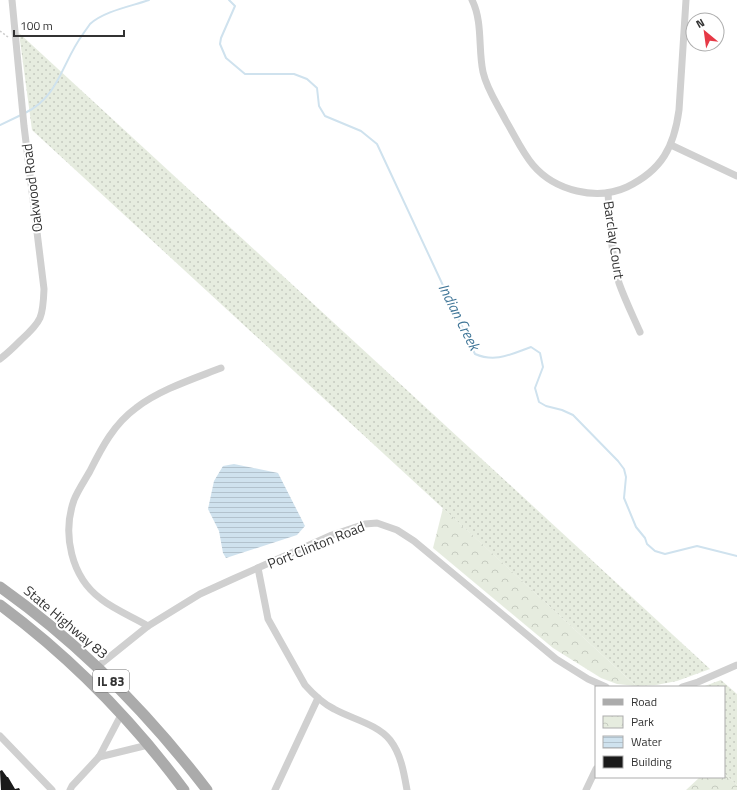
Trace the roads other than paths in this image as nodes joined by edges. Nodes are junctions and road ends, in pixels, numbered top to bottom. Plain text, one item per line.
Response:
1 (12, 0) edge
2 (472, 0) edge
3 (686, 0) edge
4 (671, 145) junction
5 (737, 176) edge
6 (608, 193) junction
7 (640, 332) dead end
8 (0, 359) edge
9 (221, 368) dead end
10 (258, 568) junction
11 (0, 586) edge
12 (0, 606) edge
13 (148, 626) junction
14 (737, 666) edge
15 (97, 667) junction
16 (604, 686) edge
17 (685, 686) edge
18 (318, 698) junction
19 (122, 715) junction
20 (0, 736) edge
21 (148, 745) junction
22 (99, 757) junction
23 (595, 771) edge
24 (52, 790) edge
25 (70, 790) edge
26 (184, 790) edge
27 (207, 790) edge
28 (275, 790) edge
29 (407, 790) edge
30 (586, 790) edge

1 - 8 street, Oakwood Road
2 - 6 street
3 - 4 street
4 - 5 street
4 - 6 street
6 - 7 street, Barclay Court
9 - 13 street
10 - 13 street, Port Clinton Road
10 - 16 street, Port Clinton Road
10 - 18 street
11 - 15 main road, State Highway 83 / IL 83
12 - 19 main road, State Highway 83 / IL 83
13 - 15 street, Port Clinton Road
14 - 17 street
15 - 27 main road, State Highway 83 / IL 83
18 - 28 street
18 - 29 street
19 - 21 main road, State Highway 83 / IL 83
19 - 22 street
20 - 24 street
21 - 22 street
21 - 26 main road, State Highway 83 / IL 83
22 - 25 street
23 - 30 street

